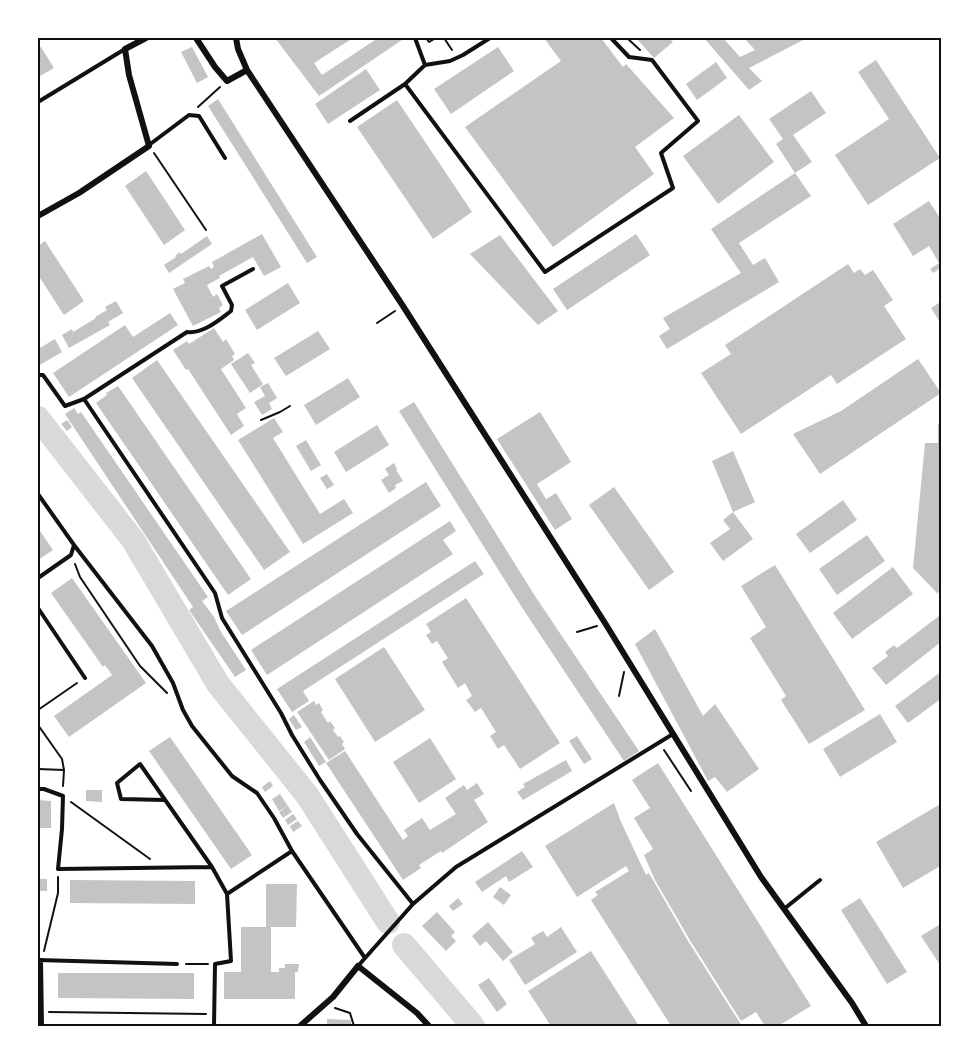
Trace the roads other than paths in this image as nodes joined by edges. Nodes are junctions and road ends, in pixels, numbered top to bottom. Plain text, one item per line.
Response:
1 (146, 38) edge
2 (196, 38) edge
3 (236, 38) edge
4 (415, 38) edge
5 (490, 38) edge
6 (611, 38) edge
7 (135, 40) edge
8 (125, 49) junction
9 (424, 64) junction
10 (247, 70) junction
11 (405, 84) junction
12 (38, 102) edge
13 (350, 122) dead end
14 (149, 146) junction
15 (225, 158) dead end
16 (38, 216) edge
17 (253, 269) dead end
18 (38, 375) edge
19 (84, 399) junction
20 (38, 494) edge
21 (74, 545) junction
22 (38, 578) edge
23 (38, 608) edge
24 (85, 678) road end
25 (674, 733) junction
26 (38, 789) edge
27 (165, 800) junction
28 (292, 852) junction
29 (212, 867) junction
30 (820, 880) dead end
31 (226, 894) junction
32 (412, 904) junction
33 (784, 909) junction
34 (365, 958) junction
35 (39, 960) edge
36 (177, 964) road end
37 (358, 966) junction
38 (42, 1026) edge
39 (214, 1026) edge
40 (300, 1026) edge
41 (429, 1026) edge
42 (866, 1026) edge

1 - 7 street
2 - 10 street
3 - 10 street
4 - 9 lane
5 - 9 lane
6 - 11 lane
7 - 8 street
8 - 12 lane
8 - 14 street
9 - 11 lane
10 - 25 street
11 - 13 lane
14 - 15 lane
14 - 16 street
17 - 19 lane
18 - 19 lane
19 - 32 lane
20 - 21 lane
21 - 22 lane
21 - 28 lane
23 - 24 lane
25 - 32 lane
25 - 33 street
26 - 29 lane
27 - 27 lane
27 - 29 lane
28 - 31 lane
28 - 34 lane
29 - 31 lane
30 - 33 lane
31 - 39 lane
32 - 34 lane
33 - 42 street
34 - 37 lane
35 - 36 lane
35 - 38 lane
37 - 40 street
37 - 41 street

